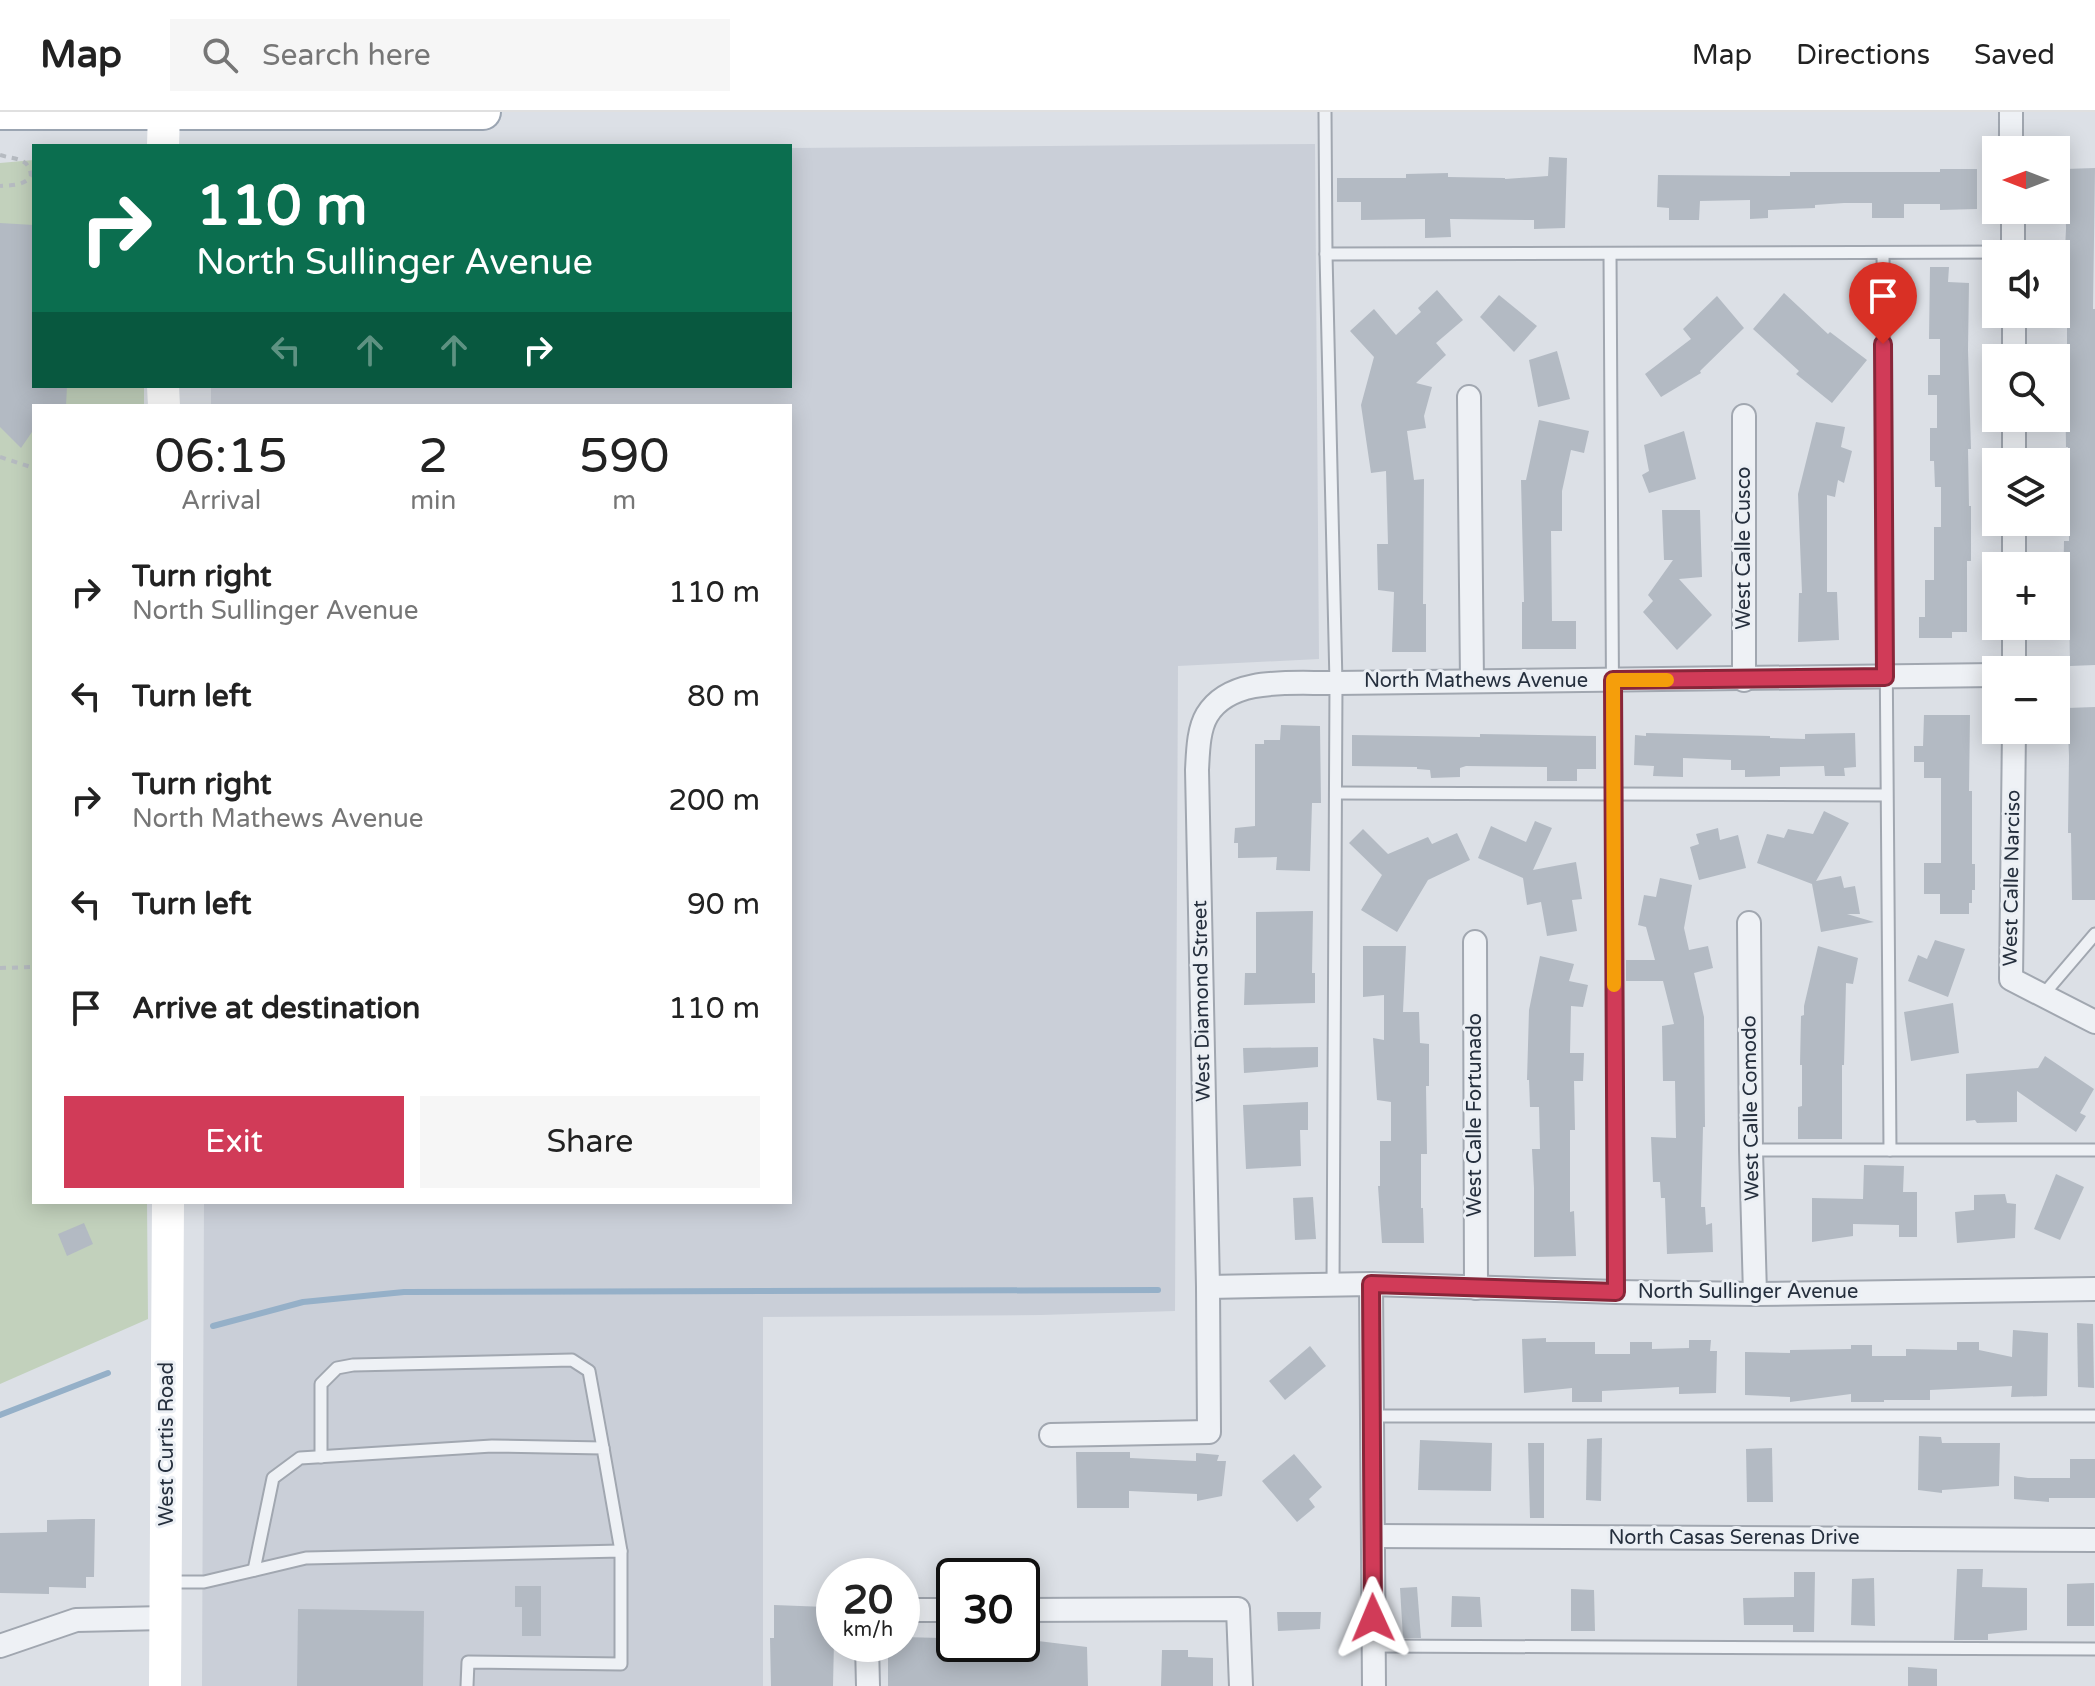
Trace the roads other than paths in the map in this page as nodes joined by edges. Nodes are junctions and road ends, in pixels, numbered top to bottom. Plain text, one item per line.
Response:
1 (0, 112) edge
2 (164, 112) edge
3 (483, 112) edge
4 (1325, 112) edge
5 (2011, 112) edge
6 (2011, 136) edge
7 (163, 144) edge
8 (1883, 253) junction
9 (1982, 253) edge
10 (1326, 254) junction
11 (1610, 254) junction
12 (1469, 397) dead end
13 (1744, 416) dead end
14 (1982, 675) edge
15 (1885, 677) junction
16 (1613, 680) junction
17 (1744, 680) junction
18 (1472, 681) junction
19 (1336, 683) junction
20 (1206, 716) joint
21 (2014, 744) edge
22 (1336, 793) junction
23 (1614, 794) junction
24 (1886, 795) junction
25 (1749, 923) dead end
26 (2095, 934) edge
27 (1475, 942) dead end
28 (2043, 995) junction
29 (2095, 1022) edge
30 (1751, 1150) junction
31 (1890, 1150) junction
32 (2095, 1150) edge
33 (168, 1204) edge
34 (1333, 1284) junction
35 (1371, 1284) junction
36 (1208, 1287) junction
37 (1476, 1288) junction
38 (2095, 1289) edge
39 (1616, 1292) junction
40 (1755, 1294) junction
41 (1372, 1416) junction
42 (2095, 1416) edge
43 (1051, 1435) dead end
44 (603, 1448) junction
45 (321, 1457) junction
46 (1373, 1536) junction
47 (2095, 1540) edge
48 (621, 1551) junction
49 (254, 1570) junction
50 (166, 1582) junction
51 (1040, 1610) edge
52 (164, 1618) junction
53 (0, 1646) edge
54 (1374, 1646) junction
55 (2095, 1649) edge
56 (867, 1662) edge
57 (165, 1686) edge
58 (467, 1686) edge
59 (868, 1686) edge
60 (1241, 1686) edge
61 (1374, 1686) edge

1 - 2 main road
2 - 3 main road
2 - 7 street
4 - 10 lane
5 - 6 street
8 - 9 lane
8 - 11 lane
8 - 15 lane
10 - 11 lane
10 - 19 lane
11 - 16 lane
12 - 18 street
13 - 17 street, West Calle Cusco
14 - 15 street, North Mathews Avenue
15 - 17 street, North Mathews Avenue
15 - 24 lane
16 - 17 street, North Mathews Avenue
16 - 18 street, North Mathews Avenue
16 - 23 lane
18 - 19 street, North Mathews Avenue
19 - 20 street, North Mathews Avenue
19 - 22 lane
20 - 36 street, West Diamond Street
21 - 28 street, West Calle Narciso
22 - 23 lane
22 - 34 lane
23 - 24 lane
23 - 39 lane
24 - 31 lane
25 - 30 street, West Calle Comodo
26 - 28 lane
27 - 37 street, West Calle Fortunado
28 - 29 street, West Calle Narciso
30 - 31 lane
30 - 40 street, West Calle Comodo
31 - 32 lane
33 - 50 street, West Curtis Road
34 - 35 street, North Sullinger Avenue
34 - 36 street, North Sullinger Avenue
35 - 37 street, North Sullinger Avenue
35 - 41 street
36 - 43 street, West Diamond Street
37 - 39 street, North Sullinger Avenue
38 - 40 street, North Sullinger Avenue
39 - 40 street, North Sullinger Avenue
41 - 42 lane
41 - 46 street
44 - 45 lane
44 - 45 lane
44 - 48 lane
45 - 49 lane
46 - 47 street, North Casas Serenas Drive
46 - 54 street
48 - 49 lane
48 - 58 lane
49 - 50 lane
50 - 52 street, West Curtis Road
51 - 60 street
52 - 53 street
52 - 57 street, West Curtis Road
54 - 55 lane
54 - 61 street
56 - 59 street

